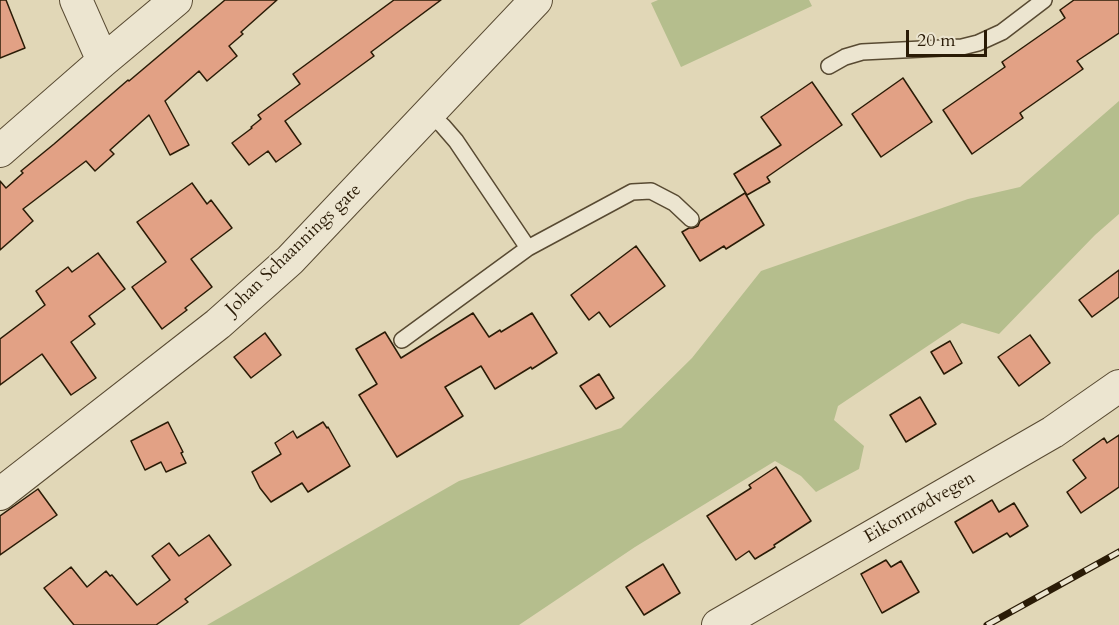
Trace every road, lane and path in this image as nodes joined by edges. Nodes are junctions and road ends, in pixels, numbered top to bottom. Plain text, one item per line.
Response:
1 (76, 0) edge
2 (176, 0) edge
3 (536, 0) edge
4 (1035, 3) edge
5 (103, 60) junction
6 (830, 66) dead end
7 (429, 113) junction
8 (0, 151) edge
9 (691, 219) dead end
10 (528, 248) junction
11 (402, 340) dead end
12 (1119, 386) edge
13 (0, 494) edge
14 (718, 625) edge

1 - 5 street
2 - 5 street
3 - 7 street, Johan Schaannings gate
4 - 6 lane
5 - 8 street
7 - 10 lane
7 - 13 street, Johan Schaannings gate
9 - 10 lane
10 - 11 lane
12 - 14 street, Eikornrødvegen

